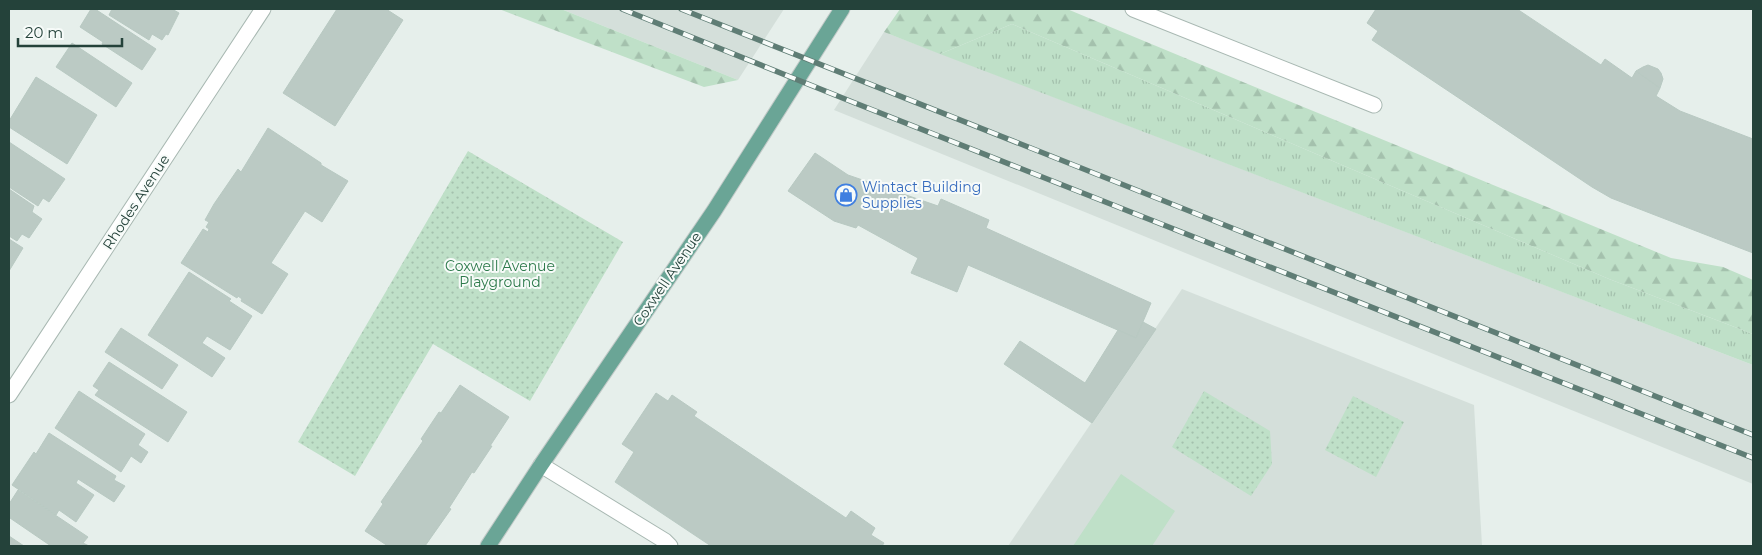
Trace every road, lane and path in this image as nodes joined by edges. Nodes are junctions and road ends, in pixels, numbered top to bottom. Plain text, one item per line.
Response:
1 (263, 9) edge
2 (842, 9) edge
3 (1133, 9) edge
4 (1374, 105) dead end
5 (9, 395) edge
6 (541, 466) junction
7 (488, 546) edge
8 (670, 546) edge

1 - 5 street, Rhodes Avenue
2 - 6 main road, Coxwell Avenue
3 - 4 street
6 - 7 main road, Coxwell Avenue
6 - 8 street

